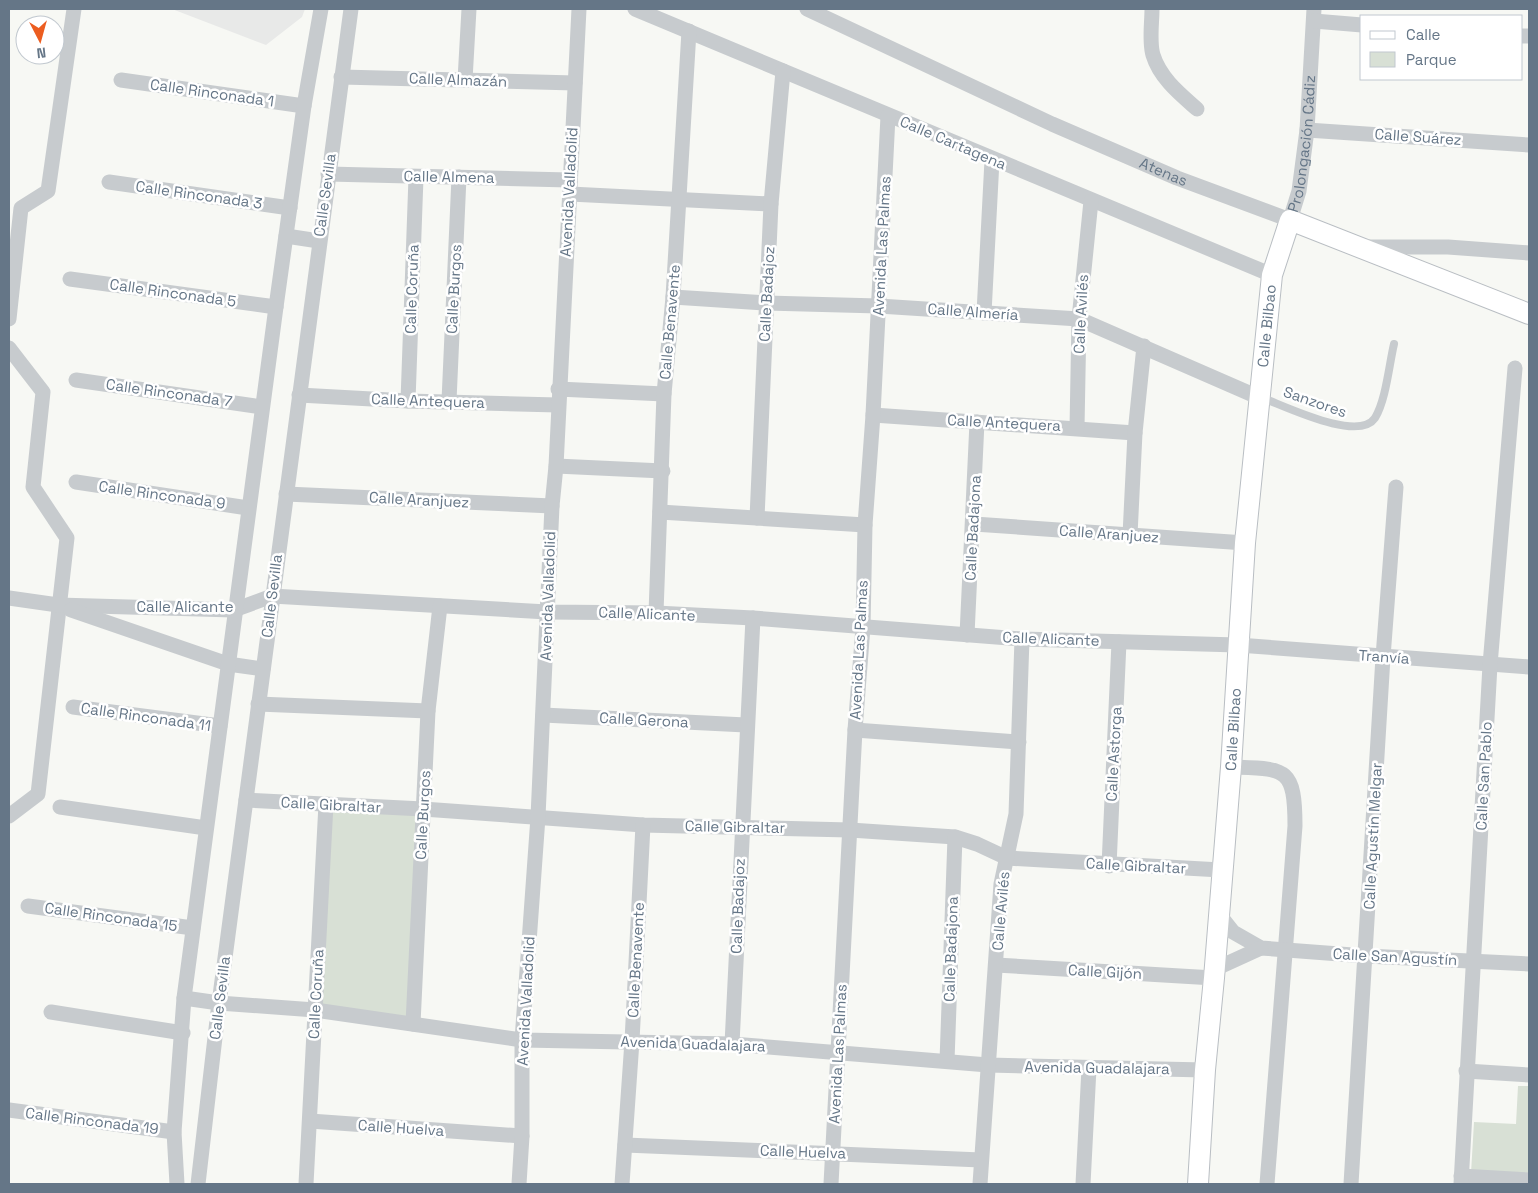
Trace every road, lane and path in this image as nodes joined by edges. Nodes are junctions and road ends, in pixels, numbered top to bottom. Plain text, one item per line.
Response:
1 (74, 9) edge
2 (321, 9) edge
3 (351, 9) edge
4 (469, 9) edge
5 (580, 9) edge
6 (635, 9) edge
7 (806, 9) edge
8 (1152, 9) edge
9 (1314, 15) edge
10 (1360, 24) edge
11 (689, 31) junction
12 (783, 71) junction
13 (341, 76) junction
14 (121, 80) dead end
15 (466, 80) junction
16 (575, 83) junction
17 (304, 106) junction
18 (1197, 109) dead end
19 (888, 116) junction
20 (1307, 130) junction
21 (1529, 145) edge
22 (992, 160) junction
23 (328, 174) junction
24 (416, 177) junction
25 (459, 177) junction
26 (109, 182) dead end
27 (570, 187) junction
28 (678, 200) junction
29 (1091, 201) junction
30 (772, 204) junction
31 (290, 208) junction
32 (1290, 220) junction
33 (286, 236) junction
34 (319, 241) junction
35 (1363, 248) junction
36 (1529, 252) edge
37 (1272, 275) junction
38 (70, 279) dead end
39 (673, 297) junction
40 (766, 303) junction
41 (879, 306) junction
42 (276, 307) junction
43 (984, 313) junction
44 (1529, 314) edge
45 (9, 319) edge
46 (1079, 319) junction
47 (1394, 344) dead end
48 (1144, 346) junction
49 (9, 348) edge
50 (1516, 368) dead end
51 (76, 380) dead end
52 (558, 389) junction
53 (664, 394) junction
54 (299, 395) junction
55 (1258, 397) junction
56 (408, 401) junction
57 (448, 401) junction
58 (558, 405) junction
59 (262, 407) junction
60 (873, 415) junction
61 (977, 422) junction
62 (1077, 428) junction
63 (1135, 432) junction
64 (556, 466) junction
65 (662, 471) junction
66 (76, 482) dead end
67 (1396, 487) dead end
68 (286, 494) junction
69 (552, 506) junction
70 (248, 508) junction
71 (660, 512) junction
72 (757, 518) junction
73 (974, 524) junction
74 (864, 525) junction
75 (1130, 535) junction
76 (1245, 543) junction
77 (272, 596) junction
78 (9, 598) edge
79 (58, 605) junction
80 (440, 606) junction
81 (234, 610) junction
82 (547, 612) junction
83 (656, 613) junction
84 (752, 618) junction
85 (863, 627) junction
86 (967, 635) junction
87 (1022, 639) junction
88 (1119, 642) junction
89 (1238, 646) junction
90 (1383, 657) junction
91 (228, 664) junction
92 (1490, 665) junction
93 (1529, 667) edge
94 (263, 669) junction
95 (258, 704) junction
96 (73, 707) dead end
97 (428, 711) junction
98 (542, 715) junction
99 (746, 725) junction
100 (220, 726) junction
101 (855, 730) junction
102 (1019, 742) junction
103 (1231, 767) junction
104 (246, 800) junction
105 (326, 804) junction
106 (60, 808) dead end
107 (423, 809) junction
108 (9, 816) edge
109 (538, 817) junction
110 (643, 825) junction
111 (741, 826) junction
112 (206, 828) junction
113 (850, 830) junction
114 (956, 838) junction
115 (1007, 858) junction
116 (1109, 866) junction
117 (1221, 870) junction
118 (28, 906) dead end
119 (1218, 913) junction
120 (193, 928) junction
121 (1261, 948) junction
122 (1284, 950) junction
123 (1366, 956) junction
124 (1474, 961) junction
125 (1529, 964) edge
126 (996, 965) junction
127 (1215, 974) junction
128 (184, 998) junction
129 (219, 1003) junction
130 (315, 1010) junction
131 (51, 1012) dead end
132 (413, 1024) junction
133 (183, 1033) junction
134 (522, 1040) junction
135 (632, 1041) junction
136 (732, 1044) junction
137 (838, 1053) junction
138 (948, 1061) junction
139 (988, 1065) junction
140 (1089, 1068) junction
141 (1205, 1070) junction
142 (1466, 1071) junction
143 (1529, 1075) edge
144 (9, 1110) edge
145 (310, 1121) junction
146 (174, 1132) junction
147 (522, 1136) junction
148 (624, 1145) junction
149 (833, 1153) junction
150 (981, 1160) junction
151 (1461, 1180) edge
152 (1529, 1180) edge
153 (177, 1184) edge
154 (198, 1184) edge
155 (306, 1184) edge
156 (519, 1184) edge
157 (622, 1184) edge
158 (832, 1184) edge
159 (980, 1184) edge
160 (1083, 1184) edge
161 (1198, 1184) edge
162 (1267, 1184) edge
163 (1351, 1184) edge

1 - 45 street
2 - 17 street
3 - 13 street, Calle Sevilla
4 - 15 street
5 - 16 street, Avenida Valladolid
6 - 11 street, Calle Cartagena
7 - 32 street, Atenas
8 - 18 street
9 - 10 street
9 - 20 street, Prolongación Cádiz
11 - 12 street, Calle Cartagena
11 - 28 street, Calle Benavente
12 - 19 street, Calle Cartagena
12 - 30 street, Calle Badajoz
13 - 15 street, Calle Almazán
13 - 23 street, Calle Sevilla
14 - 17 street, Calle Rinconada 1
15 - 16 street, Calle Almazán
16 - 27 street, Avenida Valladolid
17 - 31 street
19 - 22 street, Calle Cartagena
19 - 41 street, Avenida Las Palmas
20 - 21 street, Calle Suárez
20 - 32 street, Prolongación Cádiz
22 - 29 street, Calle Cartagena
22 - 43 street
23 - 24 street, Calle Almena
23 - 34 street, Calle Sevilla
24 - 25 street, Calle Almena
24 - 56 street, Calle Coruña
25 - 27 street, Calle Almena
25 - 57 street, Calle Burgos
26 - 31 street, Calle Rinconada 3
27 - 28 street, Calle Almena
27 - 52 street, Avenida Valladolid
28 - 30 street, Calle Almena
28 - 39 street, Calle Benavente
29 - 37 street, Calle Cartagena
29 - 46 street, Calle Avilés
30 - 40 street, Calle Badajoz
31 - 33 street
32 - 35 street, Atenas
32 - 37 street, Prolongación Cádiz
33 - 34 street
33 - 42 street
34 - 54 street, Calle Sevilla
35 - 36 street
35 - 44 street, Atenas
37 - 55 street, Calle Bilbao
38 - 42 street, Calle Rinconada 5
39 - 40 street, Calle Almería
39 - 53 street, Calle Benavente
40 - 41 street, Calle Almería
40 - 72 street, Calle Badajoz
41 - 43 street, Calle Almería
41 - 60 street, Avenida Las Palmas
42 - 59 street
43 - 46 street, Calle Almería
46 - 48 street, Calle Almería
46 - 62 street, Calle Avilés
47 - 55 lane, Sanzores
48 - 55 street, Calle Almería
48 - 63 street
49 - 79 street
50 - 92 street, Calle San Pablo
51 - 59 street, Calle Rinconada 7
52 - 53 street
52 - 58 street, Avenida Valladolid
53 - 65 street, Calle Benavente
54 - 56 street, Calle Antequera
54 - 68 street, Calle Sevilla
55 - 76 street, Calle Bilbao
56 - 57 street, Calle Antequera
57 - 58 street, Calle Antequera
58 - 64 street, Avenida Valladolid
59 - 70 street
60 - 61 street, Calle Antequera
60 - 74 street, Avenida Las Palmas
61 - 62 street, Calle Antequera
61 - 73 street, Calle Badajona
62 - 63 street, Calle Antequera
63 - 75 street
64 - 65 street
64 - 69 street, Avenida Valladolid
65 - 71 street, Calle Benavente
66 - 70 street, Calle Rinconada 9
67 - 90 street, Calle Agustín Melgar
68 - 69 street, Calle Aranjuez
68 - 77 street, Calle Sevilla
69 - 82 street, Avenida Valladolid
70 - 81 street
71 - 72 street
71 - 83 street, Calle Benavente
72 - 74 street
73 - 75 street, Calle Aranjuez
73 - 86 street, Calle Badajona
74 - 85 street, Avenida Las Palmas
75 - 76 street, Calle Aranjuez
76 - 89 street, Calle Bilbao
77 - 80 street, Calle Alicante
77 - 81 street, Calle Alicante
77 - 94 street, Calle Sevilla
78 - 79 street, Calle Alicante
79 - 81 street, Calle Alicante
79 - 91 street, Calle Alicante
79 - 108 street
80 - 82 street, Calle Alicante
80 - 97 street, Calle Burgos
81 - 91 street
82 - 83 street, Calle Alicante
82 - 98 street, Avenida Valladolid
83 - 84 street, Calle Alicante
84 - 85 street, Calle Alicante
84 - 99 street, Calle Badajoz
85 - 86 street, Calle Alicante
85 - 101 street, Avenida Las Palmas
86 - 87 street, Calle Alicante
87 - 88 street, Calle Alicante
87 - 102 street, Calle Avilés
88 - 89 street, Calle Alicante
88 - 116 street, Calle Astorga
89 - 90 street, Tranvía
89 - 103 street, Calle Bilbao
90 - 92 street, Tranvía
90 - 123 street, Calle Agustín Melgar
91 - 94 street, Calle Alicante
91 - 100 street
92 - 93 street, Tranvía
92 - 124 street, Calle San Pablo
94 - 95 street, Calle Sevilla
95 - 97 street
95 - 104 street, Calle Sevilla
96 - 100 street, Calle Rinconada 11
97 - 107 street, Calle Burgos
98 - 99 street, Calle Gerona
98 - 109 street, Avenida Valladolid
99 - 111 street, Calle Badajoz
100 - 112 street
101 - 102 street
101 - 113 street, Avenida Las Palmas
102 - 115 street, Calle Avilés
103 - 117 street, Calle Bilbao
103 - 122 street
104 - 105 street, Calle Gibraltar
104 - 129 street, Calle Sevilla
105 - 107 street, Calle Gibraltar
105 - 130 street, Calle Coruña
106 - 112 street
107 - 109 street, Calle Gibraltar
107 - 132 street, Calle Burgos
109 - 110 street, Calle Gibraltar
109 - 134 street, Avenida Valladolid
110 - 111 street, Calle Gibraltar
110 - 135 street, Calle Benavente
111 - 113 street, Calle Gibraltar
111 - 136 street, Calle Badajoz
112 - 120 street
113 - 114 street, Calle Gibraltar
113 - 137 street, Avenida Las Palmas
114 - 115 street, Calle Gibraltar
114 - 138 street, Calle Badajona
115 - 116 street, Calle Gibraltar
115 - 126 street, Calle Avilés
116 - 117 street, Calle Gibraltar
117 - 119 street, Calle Bilbao
118 - 120 street, Calle Rinconada 15
119 - 121 street, Calle San Agustín
119 - 127 street, Calle Bilbao
120 - 128 street
121 - 122 street, Calle San Agustín
121 - 127 street, Calle San Agustín
122 - 123 street, Calle San Agustín
122 - 162 street
123 - 124 street, Calle San Agustín
123 - 163 street, Calle Agustín Melgar
124 - 125 street, Calle San Agustín
124 - 142 street, Calle San Pablo
126 - 127 street, Calle Gijón
126 - 139 street, Calle Avilés
127 - 141 street, Calle Bilbao
128 - 129 street, Avenida Guadalajara
128 - 133 street
129 - 130 street, Avenida Guadalajara
129 - 154 street, Calle Sevilla
130 - 132 street, Avenida Guadalajara
130 - 145 street, Calle Coruña
131 - 133 street
132 - 134 street, Avenida Guadalajara
133 - 146 street
134 - 135 street, Avenida Guadalajara
134 - 147 street, Avenida Valladolid
135 - 136 street, Avenida Guadalajara
135 - 148 street, Calle Benavente
136 - 137 street, Avenida Guadalajara
137 - 138 street, Avenida Guadalajara
137 - 149 street, Avenida Las Palmas
138 - 139 street, Avenida Guadalajara
139 - 140 street, Avenida Guadalajara
139 - 150 street, Calle Avilés
140 - 141 street, Avenida Guadalajara
140 - 160 street
141 - 161 street, Calle Bilbao
142 - 143 street
142 - 151 street, Calle San Pablo
144 - 146 street, Calle Rinconada 19
145 - 147 street, Calle Huelva
145 - 155 street, Calle Coruña
146 - 153 street
147 - 156 street, Avenida Valladolid
148 - 149 street, Calle Huelva
148 - 157 street, Calle Benavente
149 - 150 street, Calle Huelva
149 - 158 street, Avenida Las Palmas
150 - 159 street, Calle Avilés
151 - 152 street

